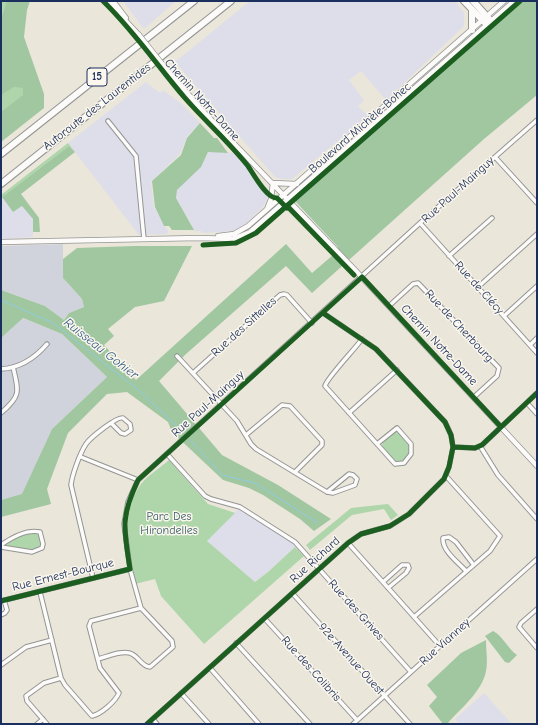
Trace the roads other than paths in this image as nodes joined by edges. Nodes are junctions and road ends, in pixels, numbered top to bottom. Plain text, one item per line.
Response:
1 (107, 1) edge
2 (113, 1) edge
3 (194, 1) edge
4 (231, 1) edge
5 (464, 1) edge
6 (473, 1) edge
7 (504, 1) edge
8 (514, 1) edge
9 (472, 10) junction
10 (487, 21) junction
11 (472, 30) junction
12 (139, 35) junction
13 (537, 120) edge
14 (108, 121) dead end
15 (1, 154) edge
16 (495, 157) junction
17 (273, 183) junction
18 (1, 184) edge
19 (297, 184) junction
20 (284, 195) junction
21 (288, 200) junction
22 (537, 203) edge
23 (266, 211) junction
24 (492, 218) dead end
25 (420, 224) junction
26 (537, 234) edge
27 (199, 238) junction
28 (144, 239) junction
29 (1, 242) edge
30 (449, 256) junction
31 (362, 277) junction
32 (537, 286) edge
33 (478, 287) junction
34 (389, 306) junction
35 (323, 313) junction
36 (504, 316) junction
37 (312, 323) junction
38 (537, 338) edge
39 (362, 339) junction
40 (47, 344) dead end
41 (530, 345) junction
42 (537, 353) edge
43 (177, 356) dead end
44 (13, 367) junction
45 (1, 369) edge
46 (397, 370) junction
47 (193, 373) junction
48 (537, 393) edge
49 (474, 397) junction
50 (527, 403) junction
51 (222, 405) junction
52 (349, 413) junction
53 (1, 414) edge
54 (537, 414) edge
55 (111, 423) junction
56 (501, 427) junction
57 (246, 435) junction
58 (377, 444) junction
59 (480, 446) junction
60 (453, 447) junction
61 (167, 454) junction
62 (81, 458) junction
63 (537, 466) edge
64 (295, 472) junction
65 (446, 476) junction
66 (138, 480) junction
67 (327, 492) junction
68 (537, 519) edge
69 (348, 543) junction
70 (1, 546) edge
71 (537, 559) edge
72 (473, 564) junction
73 (130, 569) junction
74 (320, 569) junction
75 (466, 571) junction
76 (94, 578) junction
77 (383, 582) junction
78 (388, 588) junction
79 (40, 592) junction
80 (292, 594) junction
81 (2, 600) edge
82 (141, 608) junction
83 (537, 609) edge
84 (1, 615) edge
85 (414, 617) junction
86 (264, 619) junction
87 (52, 640) junction
88 (236, 643) junction
89 (440, 646) junction
90 (537, 648) edge
91 (98, 659) junction
92 (1, 665) edge
93 (210, 668) junction
94 (411, 672) junction
95 (61, 678) junction
96 (181, 693) junction
97 (385, 696) junction
98 (43, 719) junction
99 (153, 719) junction
100 (357, 720) junction
101 (37, 724) edge
102 (48, 724) edge
103 (147, 724) edge
104 (157, 724) edge
105 (209, 724) edge
106 (259, 724) edge
107 (310, 724) edge
108 (353, 724) edge
109 (410, 724) edge

1 - 12 street, Chemin Notre-Dame
2 - 12 street, Chemin Notre-Dame
3 - 15 highway, Autoroute des Laurentides / 15
4 - 18 highway, Autoroute des Laurentides / 15
5 - 9 highway
6 - 10 highway
7 - 10 street, Boulevard Michèle-Bohec
8 - 10 street, Boulevard Michèle-Bohec
9 - 10 highway
9 - 11 highway
10 - 11 street, Boulevard Michèle-Bohec
10 - 21 street, Boulevard Michèle-Bohec
11 - 19 street, Boulevard Michèle-Bohec
12 - 17 street, Chemin Notre-Dame, bridge
13 - 16 street, Rue Paul-Mainguy
14 - 28 street
16 - 22 street
16 - 25 street, Rue Paul-Mainguy
17 - 19 street
17 - 20 street, Chemin Notre-Dame
17 - 23 street
19 - 20 street, Boulevard Michèle-Bohec
20 - 21 street, Chemin Notre-Dame
20 - 23 street, Boulevard Michèle-Bohec
21 - 27 street, Boulevard Michèle-Bohec
21 - 31 street, Chemin Notre-Dame
23 - 27 street, Boulevard Michèle-Bohec
24 - 30 street
25 - 30 street, Rue de Clécy
25 - 31 street, Rue Paul-Mainguy
26 - 33 street
27 - 28 street, Boulevard Michèle-Bohec
28 - 29 street, Boulevard Michèle-Bohec
30 - 33 street, Rue de Clécy
31 - 34 street, Chemin Notre-Dame
31 - 35 street, Rue Paul-Mainguy
32 - 36 street
33 - 36 street, Rue de Clécy
34 - 49 street, Chemin Notre-Dame
34 - 49 street, Rue de Cherbourg
35 - 37 street, Rue Paul-Mainguy
35 - 39 street
36 - 41 street, Rue de Clécy
37 - 47 street, Rue des Sittelles
37 - 51 street, Rue Paul-Mainguy
38 - 41 street
39 - 46 street
39 - 52 street
40 - 44 street
41 - 42 street, Rue de Clécy
43 - 47 street
44 - 45 street
44 - 53 street
46 - 52 street
46 - 60 street
47 - 51 street
48 - 50 street
49 - 56 street, Chemin Notre-Dame
50 - 54 street
50 - 56 street
51 - 57 street
51 - 61 street, Rue Paul-Mainguy
52 - 58 street
55 - 55 street
55 - 62 street
56 - 59 street
56 - 63 street, Chemin Notre-Dame
57 - 64 street
57 - 64 street
58 - 58 street
59 - 60 street
59 - 68 street
60 - 65 street
61 - 66 street, Rue Paul-Mainguy
61 - 74 street, Rue des Grives
62 - 66 street
62 - 76 street
64 - 67 street
65 - 69 street, Rue Richard
65 - 72 street
66 - 73 street, Rue Paul-Mainguy
67 - 67 street
69 - 74 street, Rue Richard
69 - 77 street
70 - 70 street
71 - 89 street, Rue Vianney
72 - 75 street
72 - 75 street
73 - 76 street, Rue Ernest-Bourque
73 - 82 street, Rue Paul-Mainguy
74 - 80 street, Rue Richard
74 - 94 street, Rue des Grives
75 - 85 street
76 - 79 street, Rue Ernest-Bourque
77 - 78 street
77 - 78 street
78 - 85 street
79 - 81 street, Rue Ernest-Bourque
79 - 87 street
80 - 86 street, Rue Richard
80 - 97 street, 92e Avenue Ouest
81 - 84 street, Rue Ernest-Bourque
82 - 91 street
82 - 91 street, Rue Paul-Mainguy
83 - 90 street
85 - 89 street
86 - 88 street, Rue Richard
86 - 100 street, Rue des Colibris
87 - 92 street
87 - 95 street
88 - 93 street, Rue Richard
88 - 107 street
89 - 94 street, Rue Vianney
91 - 95 street
93 - 96 street, Rue Richard
93 - 106 street
94 - 97 street, Rue Vianney
95 - 98 street
96 - 99 street, Rue Richard
96 - 105 street
97 - 100 street, Rue Vianney
97 - 109 street, 92e Avenue Ouest
98 - 101 street
98 - 102 street
99 - 103 street, Rue Richard
99 - 104 street
100 - 108 street, Rue Vianney

